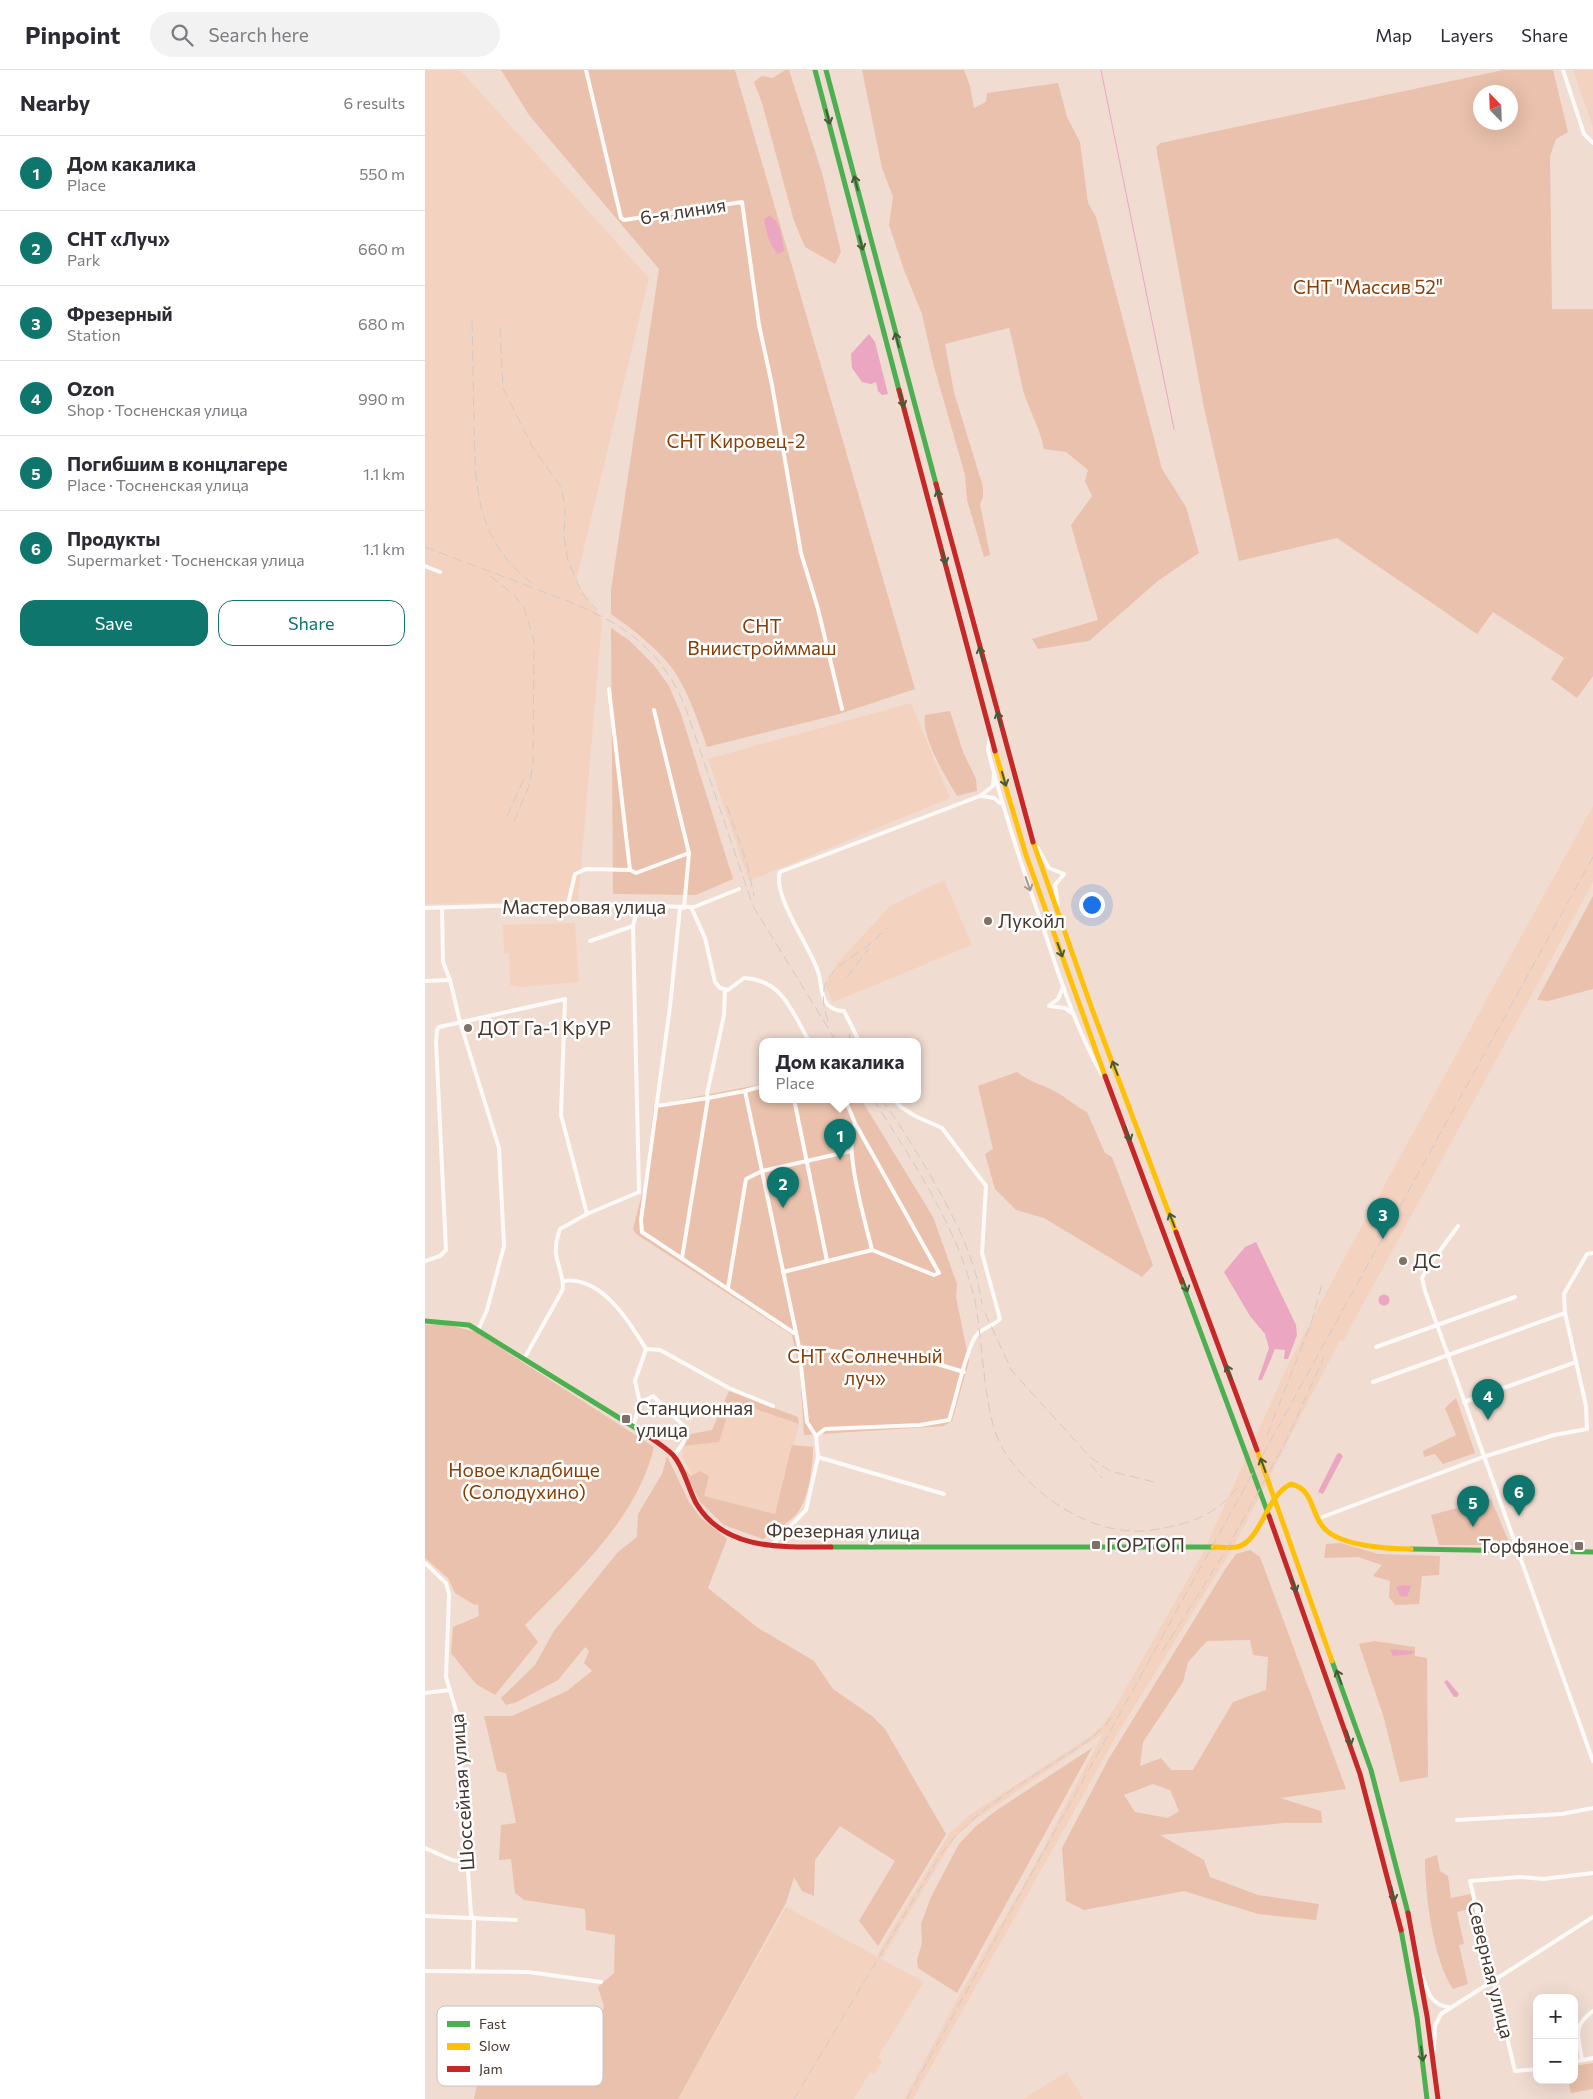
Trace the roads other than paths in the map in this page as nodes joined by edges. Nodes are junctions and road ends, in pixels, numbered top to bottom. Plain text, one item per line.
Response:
1 (586, 70) edge
2 (815, 70) edge
3 (826, 70) edge
4 (1563, 70) edge
5 (1593, 143) edge
6 (425, 566) edge
7 (440, 572) dead end
8 (609, 689) dead end
9 (842, 708) dead end
10 (655, 710) dead end
11 (990, 733) junction
12 (994, 775) junction
13 (980, 796) junction
14 (1003, 807) junction
15 (1031, 833) junction
16 (689, 853) junction
17 (630, 870) junction
18 (739, 889) dead end
19 (568, 904) junction
20 (637, 906) junction
21 (691, 907) junction
22 (425, 908) edge
23 (442, 908) junction
24 (682, 908) junction
25 (1060, 922) junction
26 (633, 926) junction
27 (590, 941) dead end
28 (451, 980) junction
29 (425, 981) edge
30 (1063, 988) junction
31 (725, 990) junction
32 (1073, 1013) junction
33 (460, 1022) junction
34 (807, 1038) edge
35 (858, 1038) edge
36 (759, 1087) edge
37 (745, 1091) junction
38 (1113, 1095) junction
39 (708, 1098) junction
40 (795, 1103) edge
41 (847, 1103) edge
42 (897, 1103) edge
43 (655, 1106) junction
44 (855, 1123) junction
45 (851, 1151) junction
46 (806, 1160) junction
47 (762, 1171) junction
48 (646, 1189) junction
49 (639, 1192) junction
50 (587, 1214) junction
51 (1458, 1226) dead end
52 (871, 1250) junction
53 (1593, 1253) edge
54 (682, 1258) junction
55 (425, 1261) edge
56 (827, 1261) junction
57 (783, 1272) junction
58 (563, 1281) junction
59 (728, 1288) junction
60 (1515, 1297) dead end
61 (1565, 1313) junction
62 (425, 1321) edge
63 (1437, 1325) junction
64 (477, 1330) junction
65 (794, 1333) junction
66 (799, 1347) junction
67 (1376, 1347) dead end
68 (646, 1349) junction
69 (1447, 1356) junction
70 (524, 1359) junction
71 (1576, 1362) junction
72 (964, 1372) junction
73 (1373, 1382) dead end
74 (1464, 1402) junction
75 (640, 1403) junction
76 (773, 1406) dead end
77 (633, 1427) junction
78 (816, 1436) junction
79 (674, 1456) junction
80 (818, 1457) junction
81 (1483, 1457) junction
82 (944, 1494) dead end
83 (1317, 1519) junction
84 (770, 1547) junction
85 (1518, 1551) junction
86 (1593, 1552) edge
87 (425, 1564) edge
88 (450, 1690) junction
89 (425, 1693) edge
90 (1593, 1761) edge
91 (1593, 1808) edge
92 (1457, 1820) dead end
93 (425, 1848) edge
94 (468, 1862) junction
95 (1593, 1873) edge
96 (425, 1916) edge
97 (1593, 1917) edge
98 (474, 1920) junction
99 (516, 1920) dead end
100 (1418, 1963) junction
101 (473, 1970) junction
102 (425, 1971) edge
103 (1494, 1979) junction
104 (601, 1982) dead end
105 (1449, 2007) junction
106 (1593, 2012) edge
107 (1593, 2058) edge
108 (1433, 2060) junction
109 (1582, 2060) junction
110 (1578, 2061) edge
111 (1533, 2069) edge
112 (1427, 2099) edge
113 (1438, 2099) edge

1 - 9 street, 6-я линия
2 -> 11 main road
15 -> 3 main road
4 - 5 street
6 - 7 street
8 - 17 street
10 - 16 street
11 - 12 street
11 -> 38 main road
12 - 13 street
12 - 14 street
13 - 14 street
13 - 35 street
14 -> 30 street
15 - 25 main road
15 - 25 street
16 - 17 street
16 - 24 street
17 - 19 street
18 - 21 street, Мастеровая улица
19 - 20 street, Мастеровая улица
19 - 23 street, Мастеровая улица
20 - 24 street, Мастеровая улица
20 - 26 street
21 - 24 street, Мастеровая улица
21 - 31 street
22 - 23 street, Мастеровая улица
23 - 28 street
24 - 43 street
100 -> 25 main road
26 - 27 street
26 - 49 street
28 - 29 street
28 - 33 street
30 - 32 street
30 - 32 street
31 - 34 street
31 - 39 street
32 - 38 street
33 - 50 street
33 - 55 street
33 - 64 street
36 - 37 street
37 - 39 street
37 - 47 street
38 -> 112 main road
39 - 43 street
39 - 54 street
40 - 46 street
41 - 44 street
42 - 72 street
43 - 48 street
44 - 45 street
44 - 52 street
45 - 46 street
45 - 52 street
46 - 47 street
46 - 56 street
47 - 57 street
47 - 59 street
48 - 49 street
48 - 54 street
49 - 50 street
50 - 58 street
51 - 63 street
52 - 56 street
53 - 61 street
54 - 59 street
56 - 57 street
57 - 65 street
58 - 68 street
58 - 70 street
59 - 65 street
60 - 63 street
61 - 69 street
61 - 71 street
62 - 64 main road
63 - 67 street
63 - 69 street
64 - 70 main road
65 - 66 street
66 - 72 street
66 - 78 street
68 - 75 street
68 - 76 street
69 - 73 street
69 - 74 street
70 - 77 main road
71 - 74 street
71 - 81 street
72 - 78 street
74 - 81 street
75 - 77 street
75 - 79 street
77 - 79 main road
78 - 80 street
79 - 84 main road, Фрезерная улица
80 - 82 street
80 - 84 street
81 - 83 street
81 - 85 street
83 - 84 main road, Фрезерная улица
83 - 85 main road
85 - 86 main road
85 - 90 street
87 - 88 street, Шоссейная улица
88 - 89 street
88 - 94 street, Шоссейная улица
91 - 92 street
93 - 94 street
94 - 98 street, Шоссейная улица
95 - 103 street, Северная улица
96 - 98 street
97 - 103 street
98 - 99 street
98 - 101 street, Шоссейная улица
100 - 105 street
100 - 108 main road
101 - 102 street
101 - 104 street
103 - 105 street
103 - 111 street, Северная улица
105 - 108 street
106 - 109 street
107 - 109 street
108 - 113 main road
109 - 110 street

